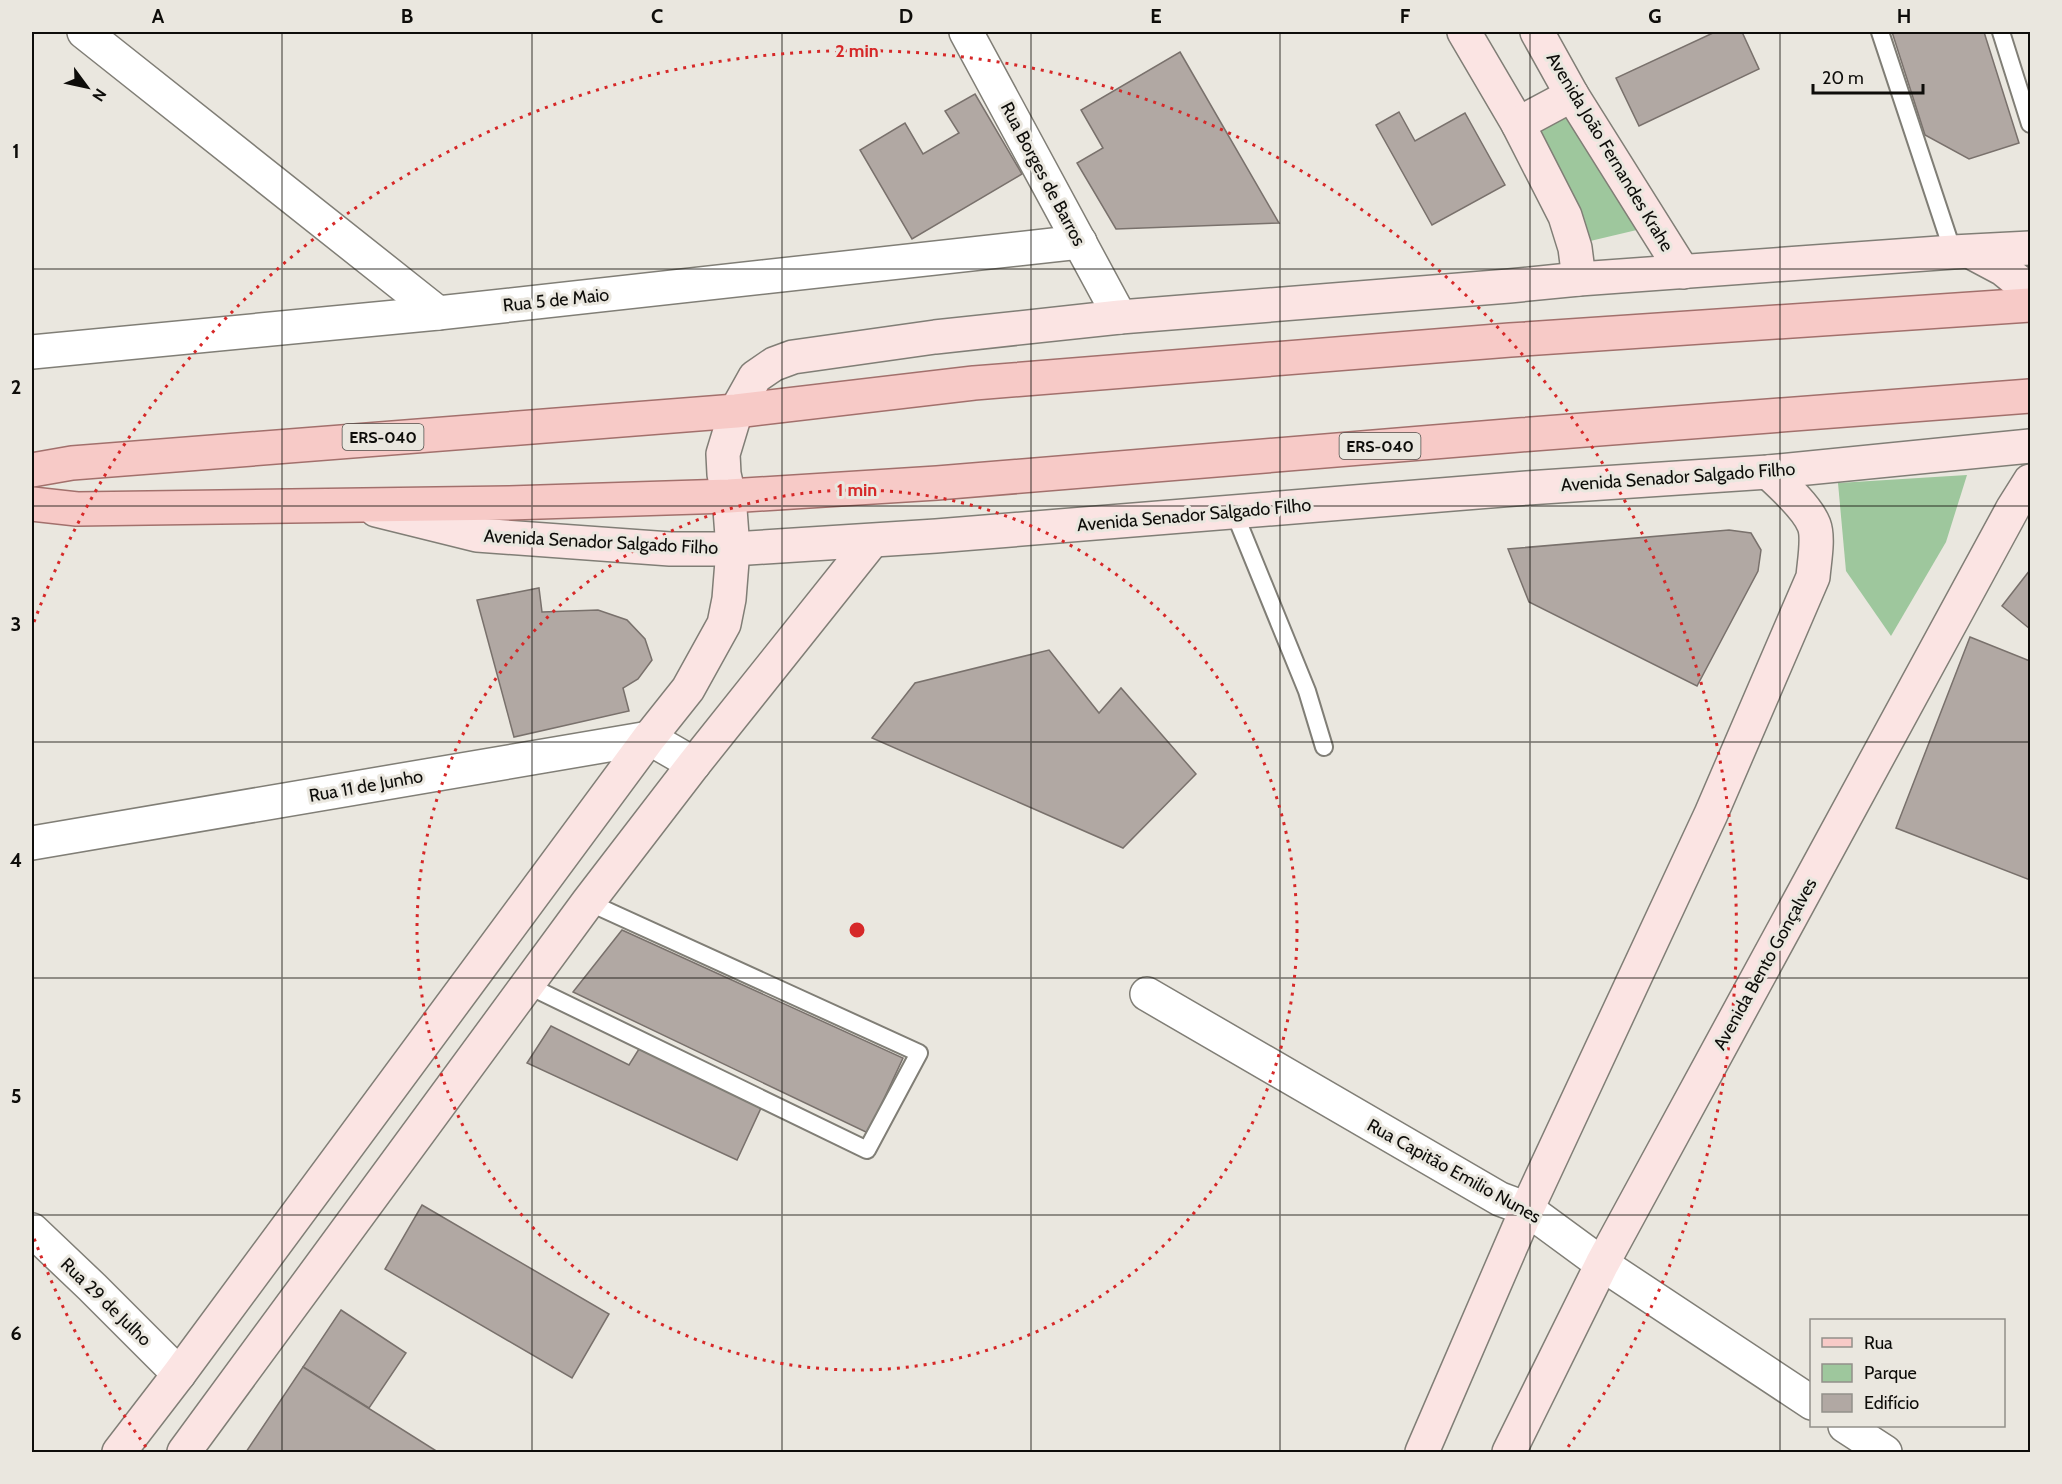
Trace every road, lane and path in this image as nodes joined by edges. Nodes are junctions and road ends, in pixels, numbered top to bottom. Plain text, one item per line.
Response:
1 (84, 32) edge
2 (966, 32) edge
3 (1464, 32) edge
4 (1538, 32) edge
5 (1881, 32) edge
6 (2001, 32) edge
7 (1572, 95) junction
8 (1518, 124) junction
9 (2031, 124) edge
10 (1080, 242) junction
11 (2031, 248) edge
12 (1962, 252) junction
13 (1683, 272) junction
14 (1579, 279) junction
15 (2031, 291) edge
16 (2031, 306) edge
17 (438, 313) junction
18 (1120, 317) junction
19 (32, 352) edge
20 (2031, 396) edge
21 (736, 411) junction
22 (2031, 446) edge
23 (32, 470) edge
24 (1768, 472) junction
25 (2031, 481) edge
26 (729, 496) junction
27 (2022, 502) edge
28 (32, 504) edge
29 (360, 506) junction
30 (1234, 512) junction
31 (872, 541) junction
32 (733, 549) junction
33 (649, 738) junction
34 (1324, 747) dead end
35 (694, 764) junction
36 (32, 843) edge
37 (588, 902) junction
38 (527, 985) junction
39 (1147, 994) dead end
40 (1527, 1209) junction
41 (32, 1230) edge
42 (1602, 1264) junction
43 (179, 1374) junction
44 (1810, 1402) edge
45 (1848, 1427) edge
46 (119, 1452) edge
47 (184, 1452) edge
48 (1422, 1452) edge
49 (1509, 1452) edge
50 (1885, 1452) edge

1 - 17 street
2 - 10 street, Rua Borges de Barros
3 - 8 main road
4 - 7 main road, Avenida João Fernandes Krahe
5 - 12 lane
6 - 9 lane
7 - 8 main road
7 - 13 main road, Avenida João Fernandes Krahe
8 - 14 main road
10 - 17 street, Rua 5 de Maio
10 - 18 street, Rua Borges de Barros
11 - 12 main road
12 - 13 main road
12 - 15 main road
13 - 14 main road
14 - 18 main road
16 - 21 main road, ERS-040
17 - 19 street, Rua 5 de Maio
18 - 21 main road
20 - 26 main road, Avenida Senador Salgado Filho / ERS-040
21 - 23 main road, ERS-040
21 - 26 main road
22 - 24 main road, Avenida Senador Salgado Filho
24 - 30 main road, Avenida Senador Salgado Filho
24 - 40 main road
25 - 27 main road, Avenida Bento Gonçalves
26 - 29 main road, Avenida Senador Salgado Filho / ERS-040
26 - 32 main road
27 - 42 main road, Avenida Bento Gonçalves
28 - 29 main road, Avenida Senador Salgado Filho / ERS-040
29 - 32 main road, Avenida Senador Salgado Filho
30 - 31 main road, Avenida Senador Salgado Filho
30 - 34 lane
31 - 32 main road, Avenida Senador Salgado Filho
31 - 35 main road
32 - 33 main road
33 - 35 street
33 - 36 street, Rua 11 de Junho
33 - 43 main road
35 - 37 main road
37 - 38 main road
37 - 38 lane
38 - 47 main road
39 - 40 street, Rua Capitão Emilio Nunes
40 - 42 street, Rua Capitão Emilio Nunes
40 - 48 main road
41 - 43 street, Rua 29 de Julho
42 - 44 street, Rua Capitão Emilio Nunes
42 - 49 main road, Avenida Bento Gonçalves
43 - 46 main road
45 - 50 street

